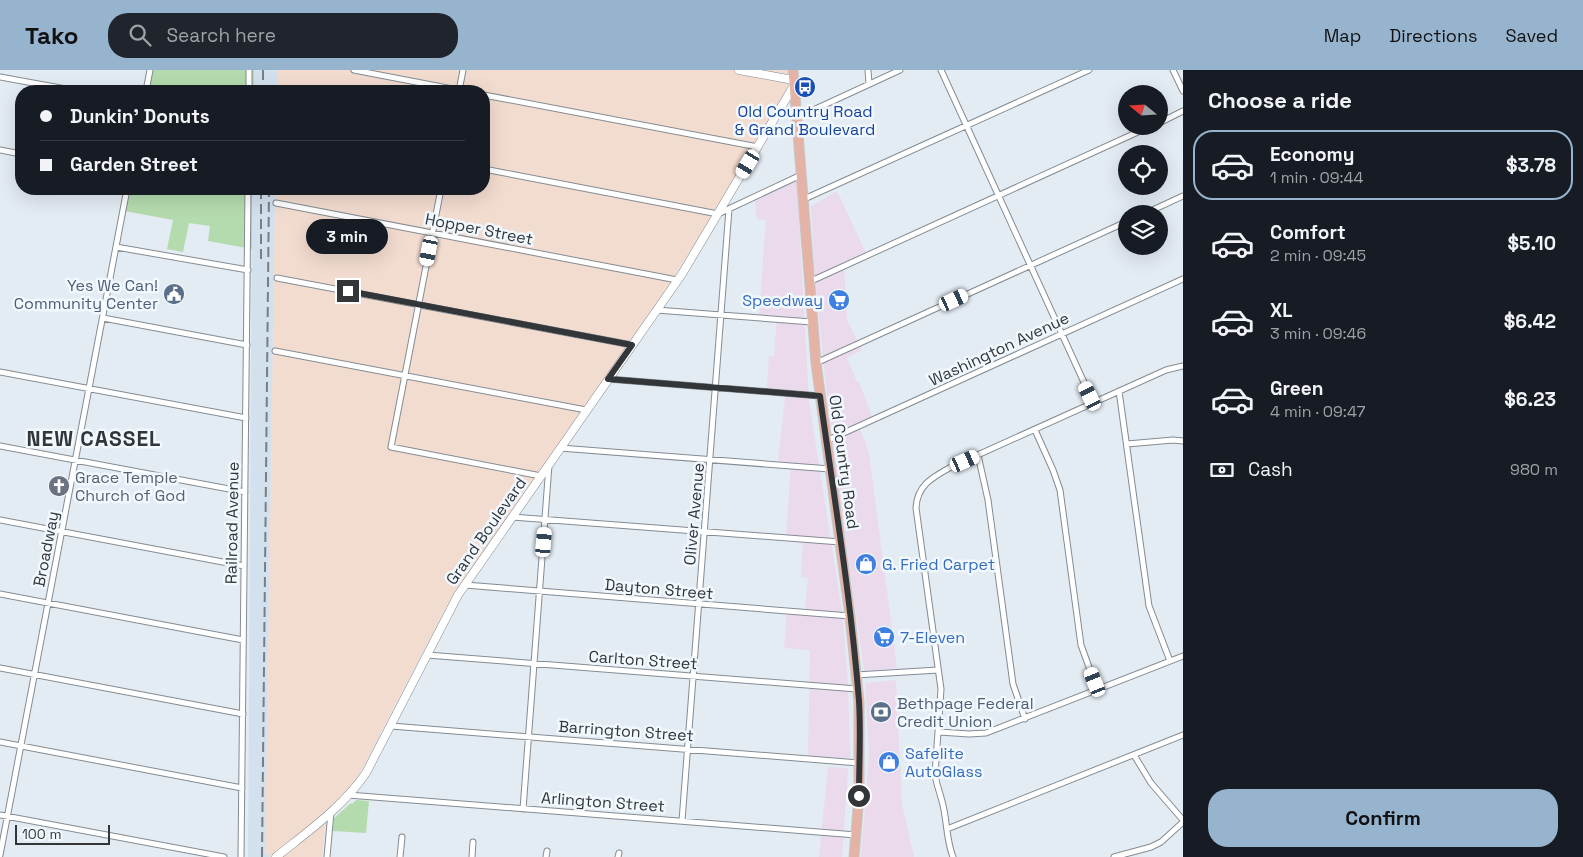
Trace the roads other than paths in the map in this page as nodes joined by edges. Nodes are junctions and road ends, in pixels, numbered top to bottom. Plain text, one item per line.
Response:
1 (150, 70) edge
2 (249, 70) edge
3 (354, 70) edge
4 (463, 70) edge
5 (739, 70) edge
6 (792, 70) edge
7 (868, 70) edge
8 (900, 70) edge
9 (941, 70) edge
10 (1088, 70) edge
11 (1173, 70) edge
12 (0, 76) edge
13 (793, 84) junction
14 (869, 84) junction
15 (46, 85) edge
16 (147, 85) edge
17 (249, 85) edge
18 (430, 85) edge
19 (462, 85) edge
20 (1183, 91) edge
21 (490, 96) edge
22 (1183, 111) edge
23 (796, 118) junction
24 (1168, 118) edge
25 (966, 126) junction
26 (1131, 135) edge
27 (758, 147) junction
28 (0, 150) edge
29 (15, 153) edge
30 (490, 170) edge
31 (801, 175) junction
32 (126, 195) edge
33 (248, 195) edge
34 (439, 195) edge
35 (998, 196) junction
36 (1183, 196) edge
37 (802, 200) junction
38 (276, 203) dead end
39 (1164, 205) edge
40 (729, 209) junction
41 (718, 214) junction
42 (1118, 226) edge
43 (432, 233) junction
44 (116, 247) junction
45 (1030, 266) junction
46 (248, 270) junction
47 (277, 278) dead end
48 (1183, 279) edge
49 (677, 280) junction
50 (809, 282) junction
51 (418, 304) junction
52 (656, 310) junction
53 (722, 315) junction
54 (103, 318) junction
55 (812, 322) junction
56 (1061, 334) junction
57 (247, 344) junction
58 (632, 345) junction
59 (275, 351) dead end
60 (816, 363) junction
61 (1183, 366) edge
62 (0, 372) edge
63 (405, 376) junction
64 (608, 379) junction
65 (716, 388) junction
66 (89, 389) junction
67 (1119, 391) junction
68 (820, 396) junction
69 (1093, 402) junction
70 (586, 410) junction
71 (246, 418) junction
72 (1035, 430) junction
73 (826, 441) junction
74 (1183, 441) edge
75 (1127, 444) junction
76 (0, 446) edge
77 (560, 448) junction
78 (978, 455) junction
79 (76, 460) junction
80 (711, 460) junction
81 (550, 463) junction
82 (830, 469) junction
83 (541, 476) junction
84 (245, 492) junction
85 (512, 517) junction
86 (0, 520) edge
87 (546, 520) junction
88 (62, 531) junction
89 (705, 532) junction
90 (840, 542) junction
91 (244, 566) junction
92 (465, 586) junction
93 (540, 592) junction
94 (0, 594) edge
95 (48, 603) junction
96 (699, 604) junction
97 (850, 616) junction
98 (243, 640) junction
99 (427, 655) junction
100 (1183, 656) edge
101 (1170, 661) junction
102 (534, 664) junction
103 (0, 668) edge
104 (938, 670) junction
105 (35, 674) junction
106 (856, 675) junction
107 (694, 676) junction
108 (857, 689) junction
109 (1097, 689) junction
110 (242, 714) junction
111 (1025, 718) junction
112 (391, 726) junction
113 (939, 732) junction
114 (1183, 735) edge
115 (529, 736) junction
116 (0, 742) edge
117 (22, 746) junction
118 (687, 748) junction
119 (1134, 755) junction
120 (859, 763) junction
121 (242, 788) junction
122 (348, 795) junction
123 (523, 809) junction
124 (331, 812) junction
125 (0, 815) edge
126 (7, 816) junction
127 (682, 821) junction
128 (1183, 821) edge
129 (947, 829) junction
130 (856, 835) junction
131 (402, 837) dead end
132 (473, 842) dead end
133 (0, 855) edge
134 (224, 857) edge
135 (241, 857) edge
136 (276, 857) edge
137 (327, 857) edge
138 (400, 857) edge
139 (472, 857) edge
140 (854, 857) edge
141 (953, 857) edge
142 (1114, 857) edge

1 - 16 street
2 - 17 street
3 - 18 street
4 - 19 street
5 - 13 street
6 - 13 main road, Old Country Road
7 - 14 street
8 - 14 street
9 - 25 street
10 - 25 street
11 - 20 street
12 - 15 street
13 - 23 main road, Old Country Road
13 - 27 street, Grand Boulevard
14 - 23 street
21 - 27 street
22 - 24 street
23 - 31 main road, Old Country Road
25 - 35 street
25 - 37 street
26 - 35 street
27 - 41 street, Grand Boulevard
28 - 29 street
30 - 41 street
31 - 37 main road, Old Country Road
31 - 40 street
32 - 44 street, Broadway
33 - 46 street, Railroad Avenue
34 - 43 street
35 - 45 street
35 - 50 street
36 - 39 street
37 - 50 main road, Old Country Road
38 - 43 street, Hopper Street
40 - 41 street
40 - 53 street, Oliver Avenue
41 - 49 street, Grand Boulevard
42 - 45 street
43 - 49 street, Hopper Street
43 - 51 street
44 - 46 street
44 - 54 street, Broadway
45 - 56 street
45 - 60 street
46 - 57 street, Railroad Avenue
47 - 51 street
48 - 56 street, Washington Avenue
49 - 52 street, Grand Boulevard
50 - 55 main road, Old Country Road
51 - 58 street
51 - 63 street
52 - 53 street
52 - 58 street, Grand Boulevard
53 - 55 street
53 - 65 street, Oliver Avenue
54 - 57 street
54 - 66 street, Broadway
55 - 60 main road, Old Country Road
56 - 69 street
56 - 73 street, Washington Avenue
57 - 71 street, Railroad Avenue
58 - 64 street, Grand Boulevard
59 - 63 street
60 - 68 main road, Old Country Road
61 - 67 street
62 - 66 street
63 - 70 street
63 - 83 street
64 - 65 street
64 - 70 street, Grand Boulevard
65 - 68 street
65 - 80 street, Oliver Avenue
66 - 71 street
66 - 79 street, Broadway
67 - 69 street
67 - 75 street
68 - 73 main road, Old Country Road
69 - 72 street
70 - 77 street, Grand Boulevard
71 - 84 street, Railroad Avenue
72 - 78 street
72 - 109 street
73 - 82 main road, Old Country Road
74 - 75 street
75 - 101 street
76 - 79 street
77 - 80 street
77 - 81 street, Grand Boulevard
78 - 104 street
78 - 111 street
79 - 84 street
79 - 88 street, Broadway
80 - 82 street
80 - 89 street, Oliver Avenue
81 - 83 street, Grand Boulevard
81 - 87 street
82 - 90 main road, Old Country Road
83 - 85 street, Grand Boulevard
84 - 91 street, Railroad Avenue
85 - 87 street
85 - 92 street, Grand Boulevard
86 - 88 street
87 - 89 street
87 - 93 street
88 - 91 street
88 - 95 street, Broadway
89 - 90 street
89 - 96 street, Oliver Avenue
90 - 97 main road, Old Country Road
91 - 98 street, Railroad Avenue
92 - 93 street, Dayton Street
92 - 99 street, Grand Boulevard
93 - 96 street, Dayton Street
93 - 102 street
94 - 95 street
95 - 98 street
95 - 105 street, Broadway
96 - 97 street, Dayton Street
96 - 107 street, Oliver Avenue
97 - 106 main road, Old Country Road
98 - 110 street, Railroad Avenue
99 - 102 street, Carlton Street
99 - 112 street, Grand Boulevard
100 - 101 street
101 - 109 street
102 - 107 street, Carlton Street
102 - 115 street
103 - 105 street
104 - 106 street
104 - 113 street
105 - 110 street
105 - 117 street, Broadway
106 - 108 main road, Old Country Road
107 - 108 street, Carlton Street
107 - 118 street, Oliver Avenue
108 - 120 main road, Old Country Road
109 - 111 street
110 - 121 street, Railroad Avenue
111 - 113 street
112 - 115 street, Barrington Street
112 - 122 street, Grand Boulevard
113 - 129 street
114 - 119 street
115 - 118 street, Barrington Street
115 - 123 street
116 - 117 street
117 - 121 street
117 - 126 street, Broadway
118 - 120 street, Barrington Street
118 - 127 street, Oliver Avenue
119 - 128 street
119 - 129 street
120 - 130 main road, Old Country Road
121 - 135 street, Railroad Avenue
122 - 123 street, Arlington Street
122 - 124 street, Grand Boulevard
123 - 127 street, Arlington Street
124 - 136 street, Grand Boulevard
124 - 137 street
125 - 126 street
126 - 133 street, Broadway
126 - 134 street
127 - 130 street, Arlington Street
128 - 142 street
129 - 141 street
130 - 140 main road, Old Country Road
131 - 138 street
132 - 139 street

